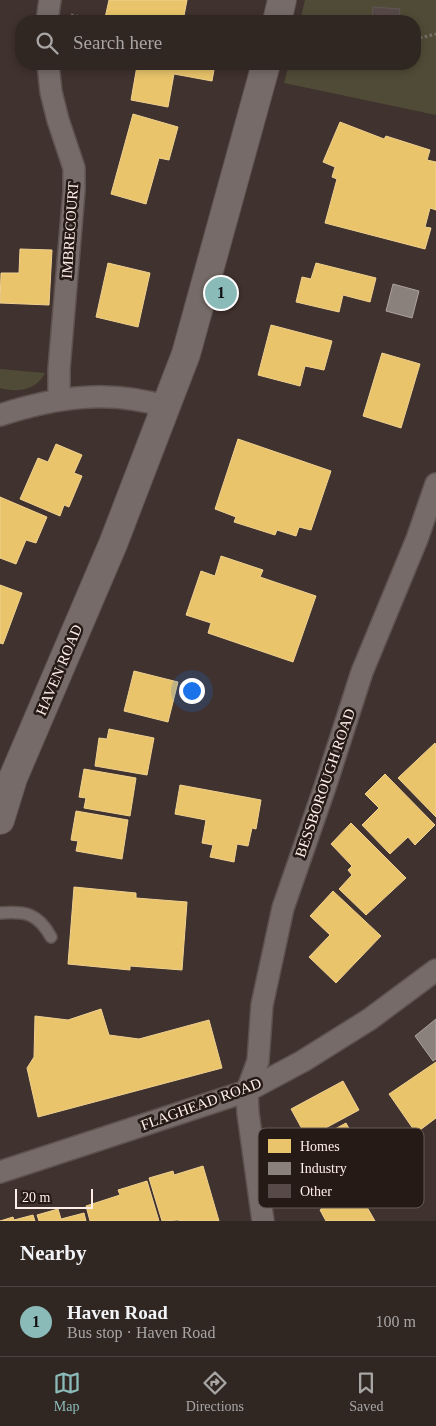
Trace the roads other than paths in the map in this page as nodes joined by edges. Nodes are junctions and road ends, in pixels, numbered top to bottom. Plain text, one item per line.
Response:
1 (282, 0) edge
2 (278, 15) edge
3 (49, 70) edge
4 (264, 70) edge
5 (59, 399) junction
6 (167, 407) junction
7 (0, 415) edge
8 (436, 484) edge
9 (0, 820) edge
10 (0, 913) edge
11 (51, 937) dead end
12 (436, 970) edge
13 (247, 1090) junction
14 (0, 1172) edge
15 (258, 1185) edge
16 (261, 1208) edge
17 (263, 1221) edge

1 - 2 main road
3 - 5 street, IMBRECOURT
4 - 6 main road, HAVEN ROAD
5 - 6 street
5 - 7 street
6 - 9 main road, HAVEN ROAD
8 - 13 street, BESSBOROUGH ROAD
10 - 11 lane
12 - 13 street, FLAGHEAD ROAD
13 - 14 street, FLAGHEAD ROAD
13 - 15 street
16 - 17 street

